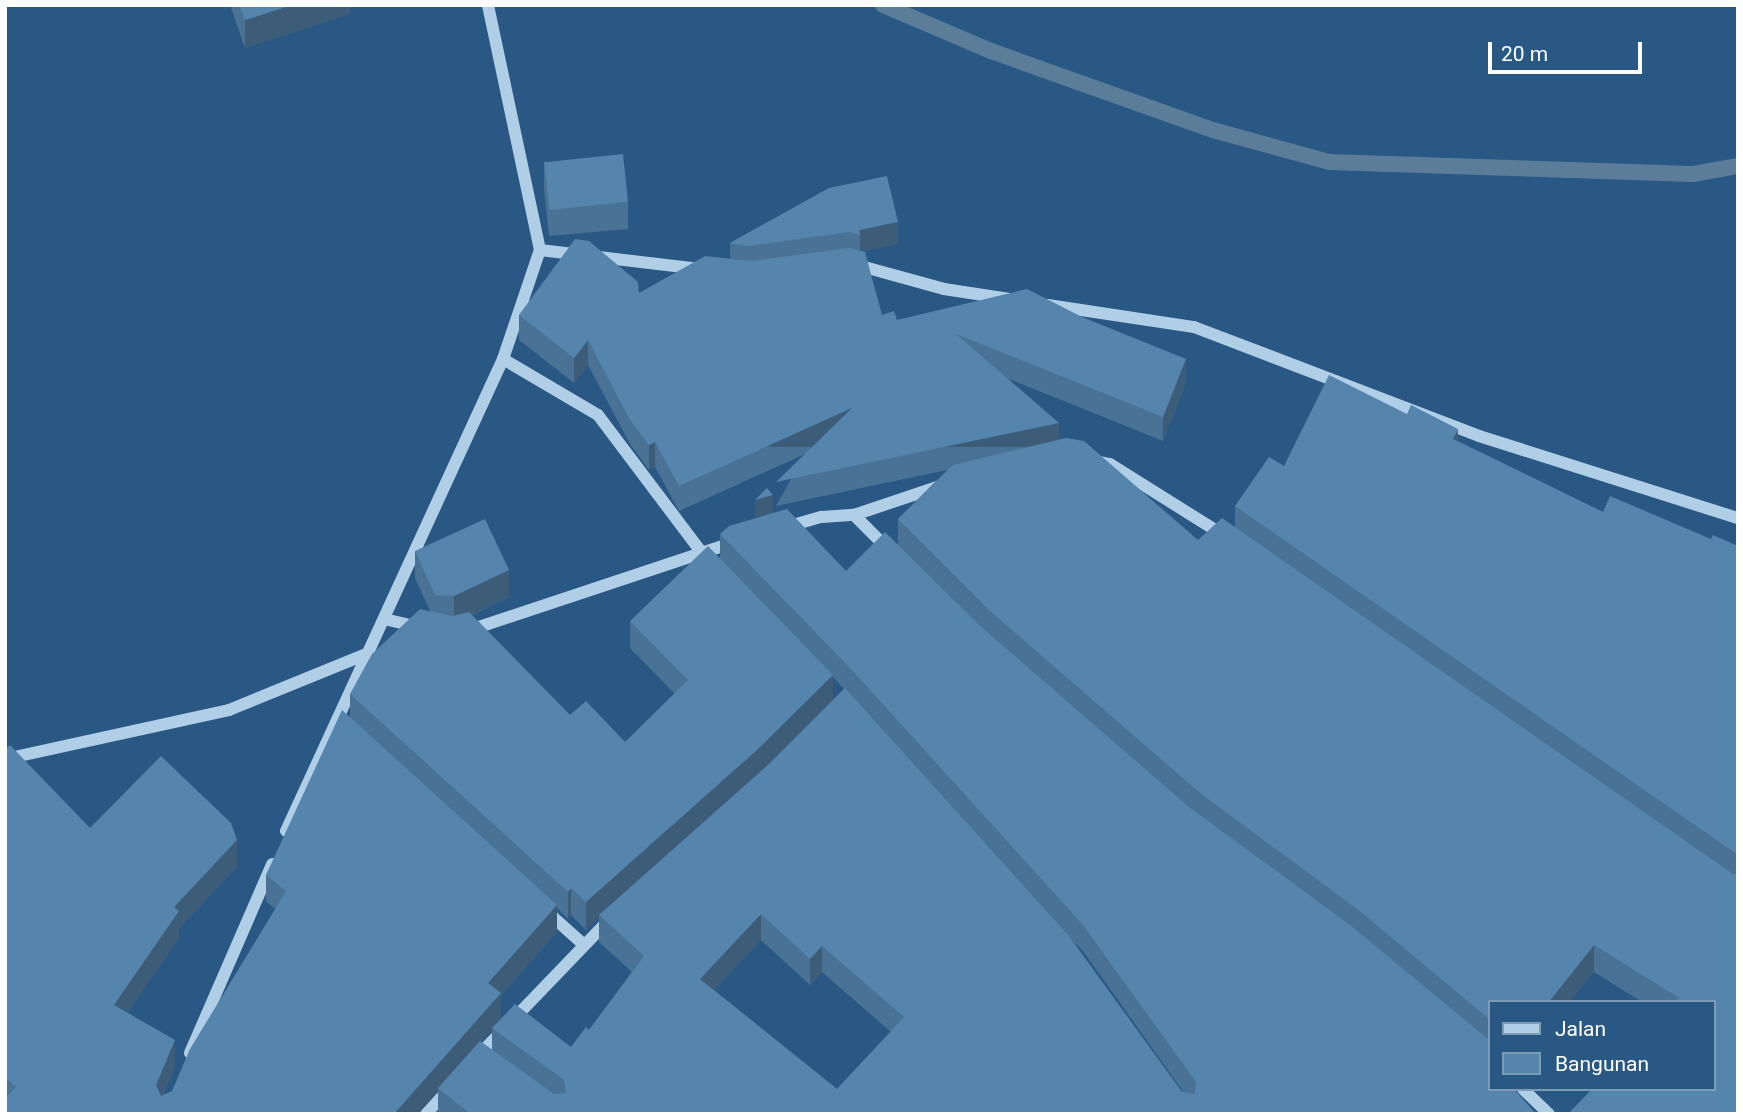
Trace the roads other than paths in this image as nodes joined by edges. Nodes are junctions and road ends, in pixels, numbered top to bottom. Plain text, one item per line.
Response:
1 (488, 5) edge
2 (540, 250) junction
3 (838, 265) edge
4 (711, 271) edge
5 (503, 359) junction
6 (1077, 458) edge
7 (957, 481) edge
8 (854, 515) junction
9 (1738, 518) edge
10 (772, 531) edge
11 (748, 538) edge
12 (1232, 541) edge
13 (699, 552) junction
14 (900, 561) edge
15 (718, 569) edge
16 (384, 619) junction
17 (430, 630) edge
18 (453, 635) edge
19 (366, 654) junction
20 (335, 719) junction
21 (346, 728) edge
22 (5, 760) edge
23 (531, 897) edge
24 (623, 908) edge
25 (583, 944) junction
26 (186, 1063) edge
27 (1525, 1091) edge
28 (426, 1114) edge
29 (1549, 1114) edge

1 - 2 street
2 - 4 street
2 - 5 street
3 - 9 street
5 - 13 street
5 - 16 street
6 - 12 street
7 - 8 street
8 - 10 street
8 - 14 street
11 - 13 street
13 - 15 street
13 - 18 street
16 - 17 street
16 - 19 street
19 - 20 street
19 - 22 street
20 - 21 street
20 - 26 street
23 - 25 street
24 - 25 street
25 - 28 street
27 - 29 street

